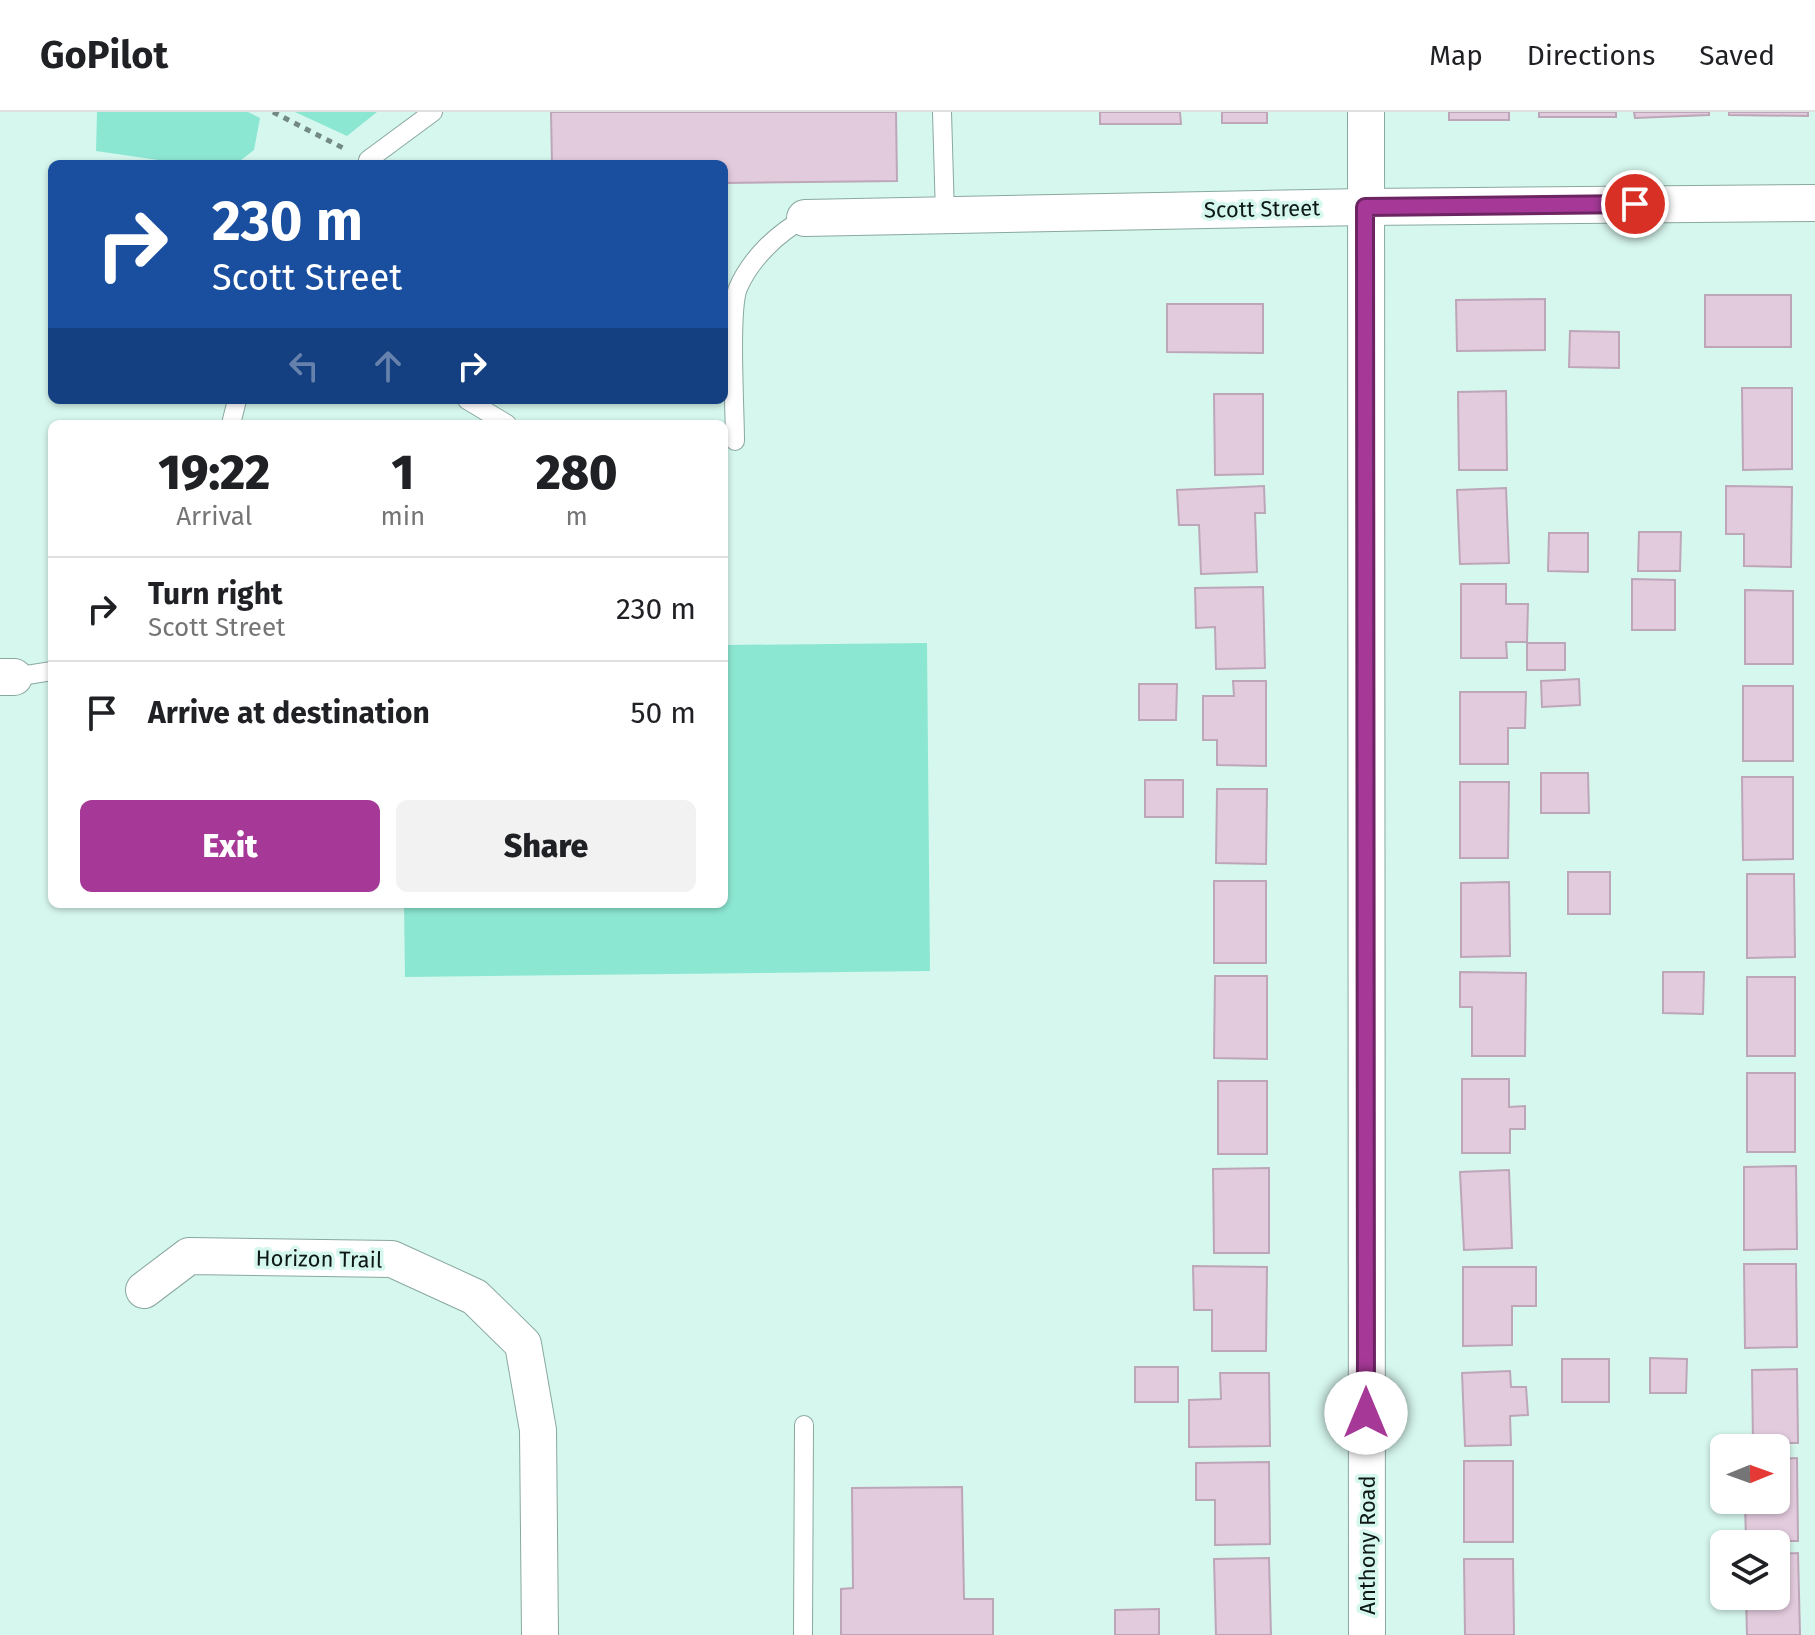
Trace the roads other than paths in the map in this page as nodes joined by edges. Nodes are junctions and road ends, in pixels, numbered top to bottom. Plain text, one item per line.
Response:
1 (433, 112) edge
2 (942, 112) edge
3 (1366, 112) edge
4 (368, 160) road end
5 (1815, 203) edge
6 (1365, 207) junction
7 (945, 215) junction
8 (805, 218) joint
9 (474, 404) edge
10 (500, 420) edge
11 (735, 441) dead end
12 (48, 672) edge
13 (7, 677) edge
14 (144, 1290) dead end
15 (804, 1425) dead end
16 (540, 1635) edge
17 (803, 1635) edge
18 (1367, 1635) edge

1 - 4 lane
2 - 7 lane
3 - 6 street, Anthony Road
5 - 6 street, Scott Street
6 - 7 street, Scott Street
6 - 18 street, Anthony Road
7 - 8 street, Scott Street
8 - 11 lane
9 - 10 lane
12 - 13 lane
14 - 16 street, Horizon Trail
15 - 17 lane

